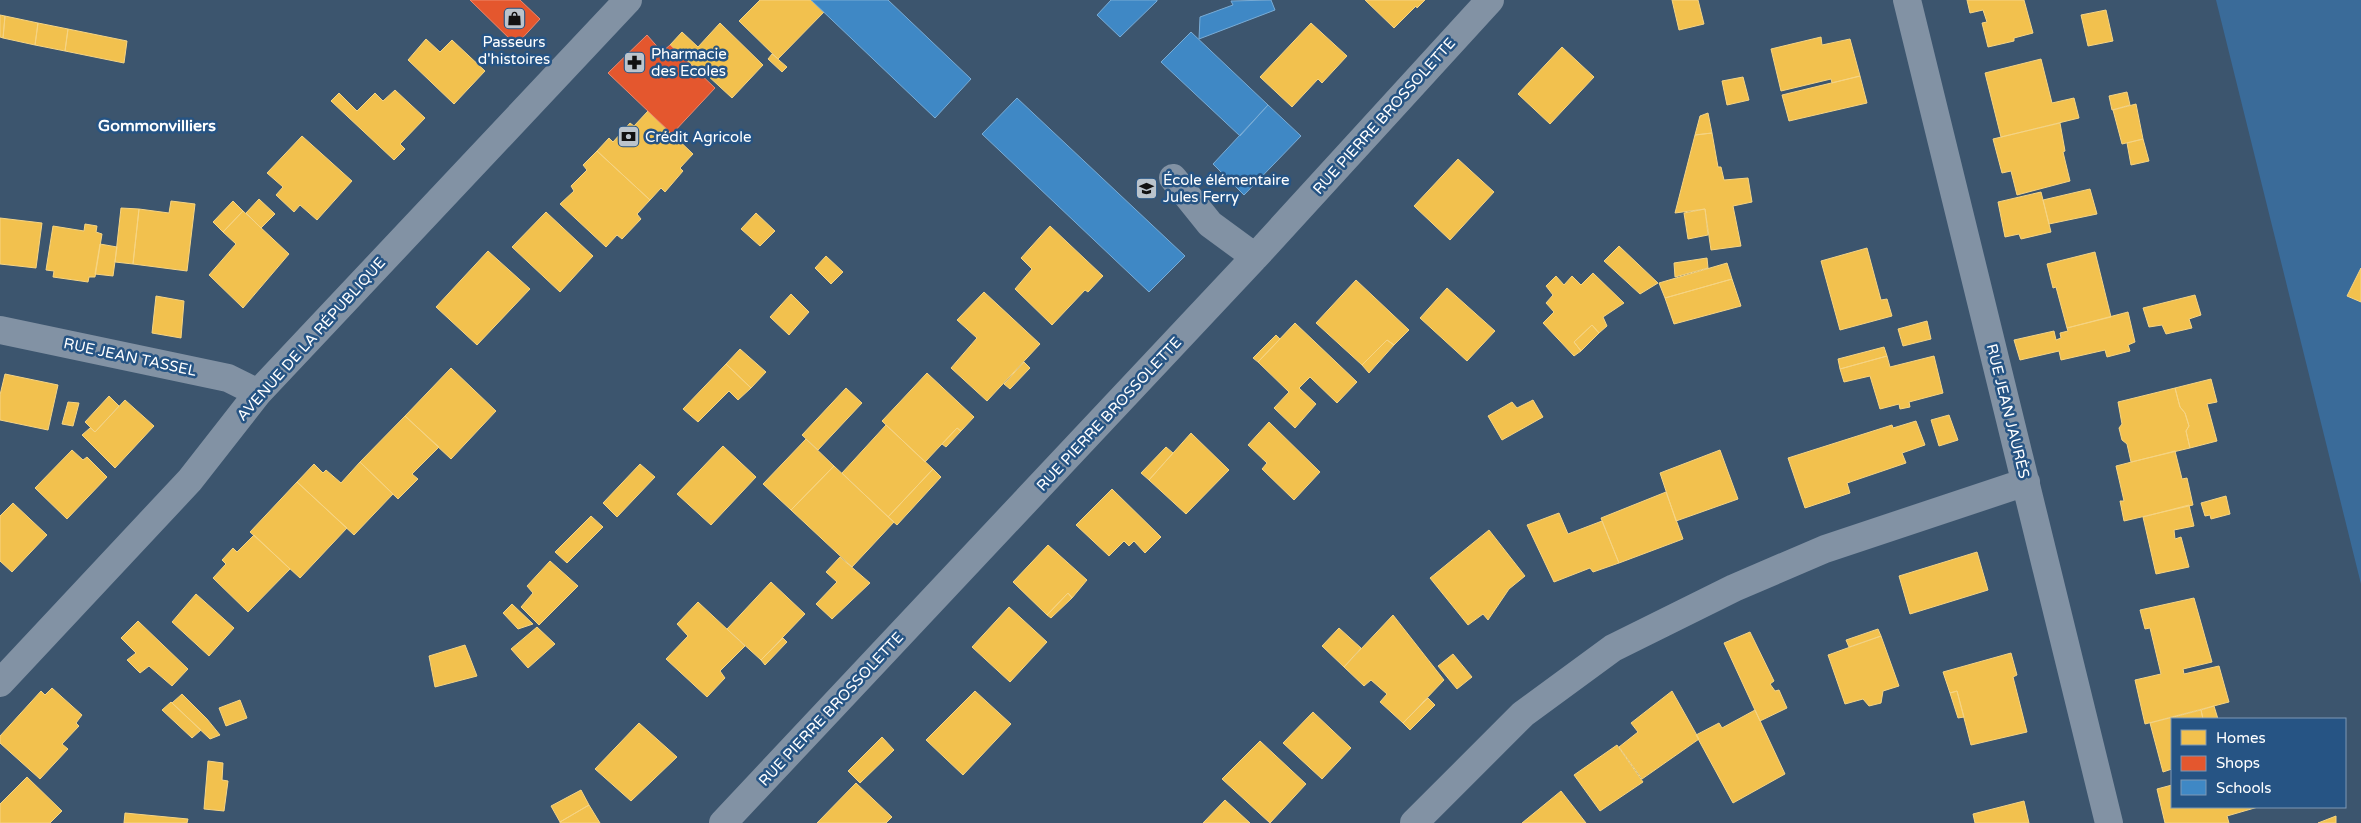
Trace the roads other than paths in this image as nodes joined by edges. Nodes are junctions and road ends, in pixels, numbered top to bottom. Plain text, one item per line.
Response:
1 (628, 0) edge
2 (1490, 0) edge
3 (1907, 0) edge
4 (1173, 178) dead end
5 (1255, 257) junction
6 (0, 330) edge
7 (258, 393) junction
8 (2026, 482) junction
9 (0, 683) edge
10 (723, 823) edge
11 (1414, 823) edge
12 (2109, 823) edge

1 - 7 street, AVENUE DE LA RÉPUBLIQUE
2 - 5 street, RUE PIERRE BROSSOLETTE
3 - 8 street, RUE JEAN JAURÈS
4 - 5 street
5 - 10 street, RUE PIERRE BROSSOLETTE
6 - 7 street, RUE JEAN TASSEL
7 - 9 street, AVENUE DE LA RÉPUBLIQUE
8 - 11 street
8 - 12 street, RUE JEAN JAURÈS

